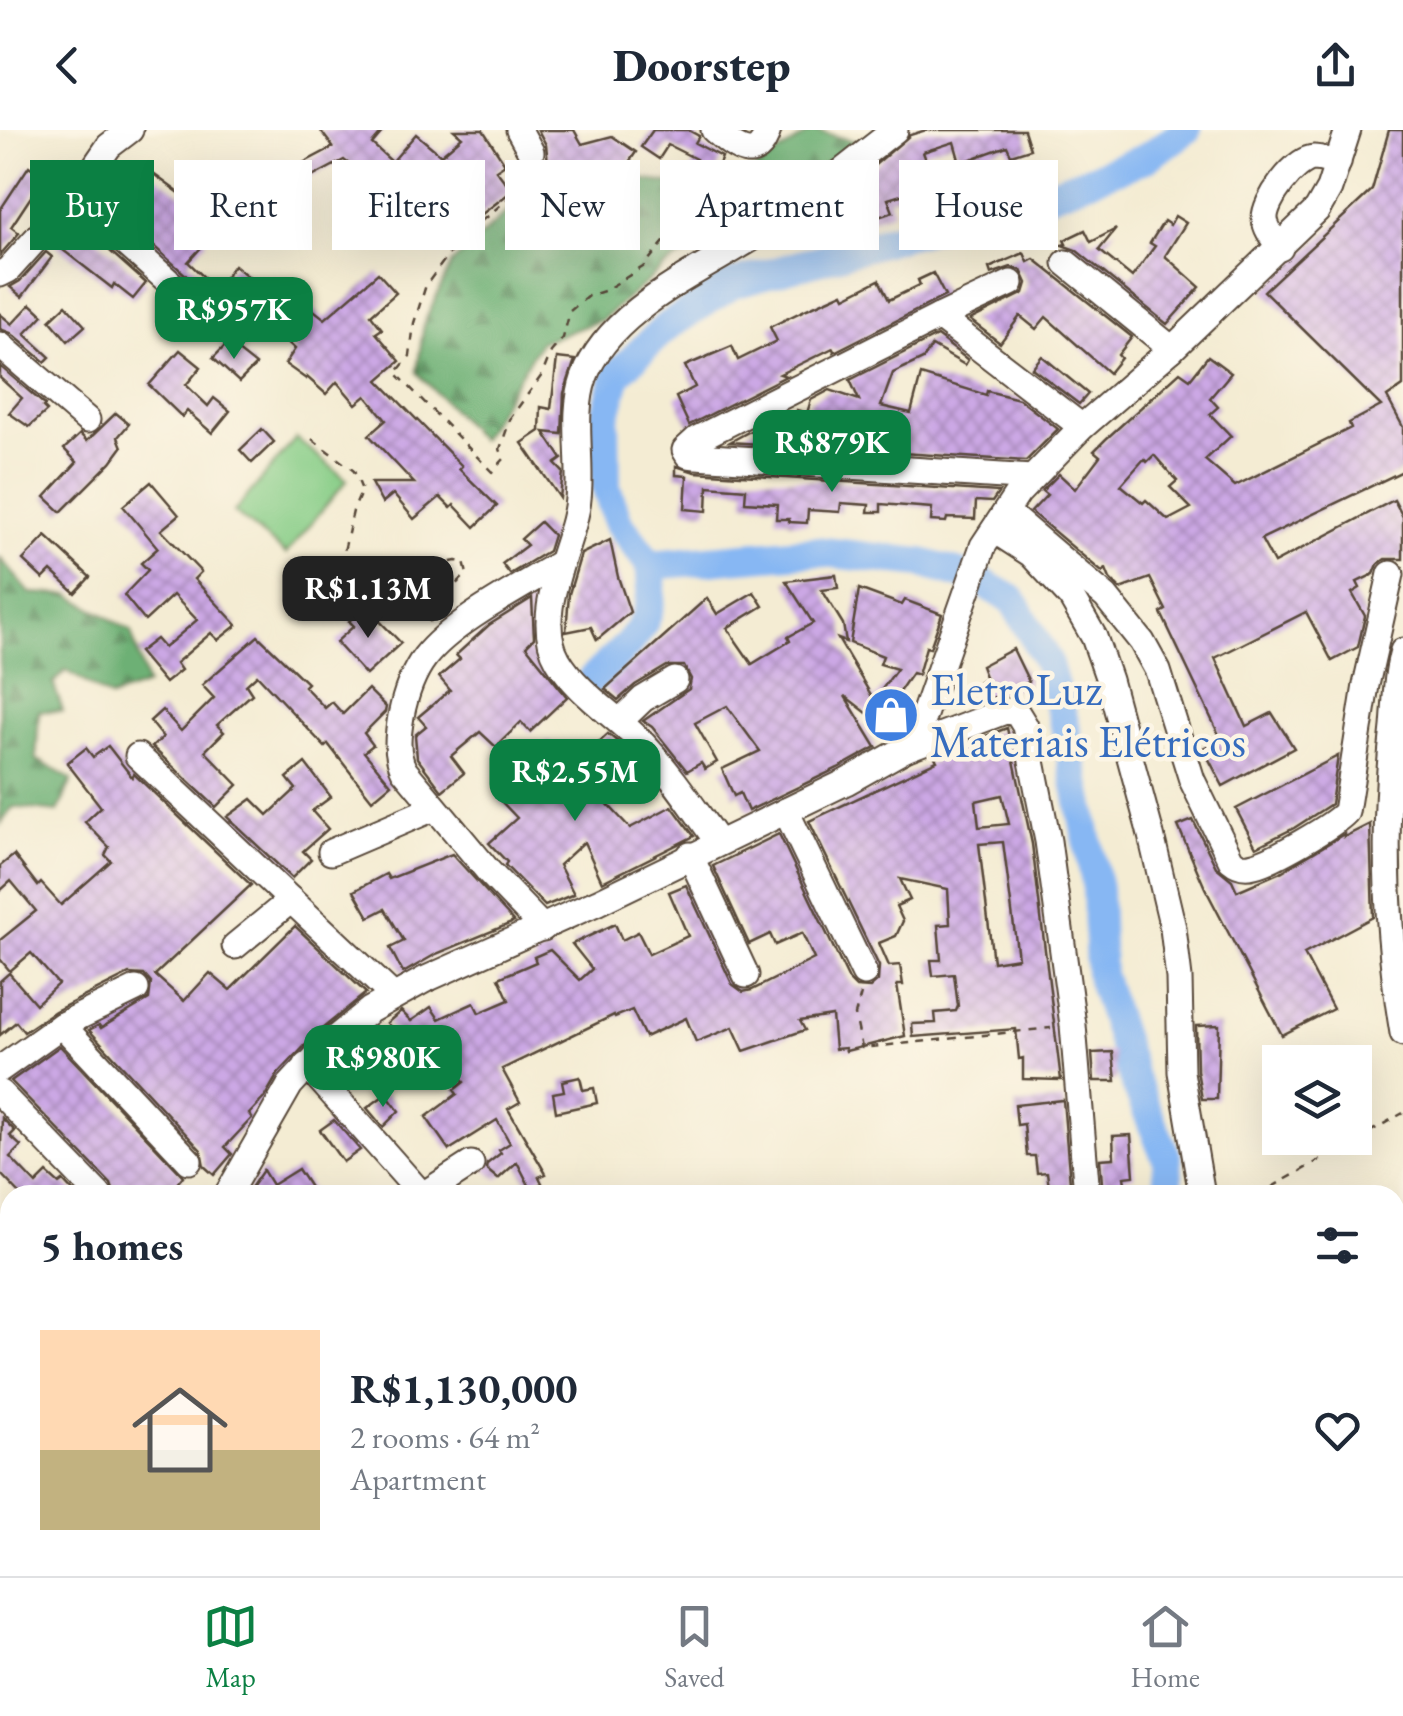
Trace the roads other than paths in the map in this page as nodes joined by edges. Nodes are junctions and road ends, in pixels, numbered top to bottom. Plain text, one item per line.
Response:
1 (130, 130) edge
2 (714, 130) edge
3 (895, 130) edge
4 (1348, 130) edge
5 (761, 140) edge
6 (99, 160) edge
7 (1338, 163) junction
8 (30, 246) edge
9 (1280, 248) junction
10 (133, 250) edge
11 (1066, 263) dead end
12 (0, 274) edge
13 (1012, 284) dead end
14 (938, 317) junction
15 (214, 322) dead end
16 (0, 346) edge
17 (1172, 349) junction
18 (87, 420) dead end
19 (1082, 426) junction
20 (1032, 478) junction
21 (994, 530) junction
22 (560, 563) junction
23 (1391, 574) dead end
24 (1403, 651) edge
25 (675, 680) dead end
26 (620, 721) junction
27 (905, 749) junction
28 (138, 756) dead end
29 (434, 808) junction
30 (786, 811) junction
31 (718, 842) junction
32 (331, 852) dead end
33 (690, 855) junction
34 (291, 900) junction
35 (543, 928) junction
36 (1396, 944) edge
37 (234, 946) dead end
38 (864, 974) road end
39 (746, 975) dead end
40 (136, 989) dead end
41 (393, 996) junction
42 (62, 1026) junction
43 (1403, 1033) edge
44 (307, 1065) junction
45 (0, 1069) edge
46 (0, 1093) edge
47 (189, 1160) dead end
48 (471, 1164) dead end
49 (89, 1185) edge
50 (232, 1185) edge
51 (413, 1185) edge
52 (438, 1185) edge
53 (1085, 1185) edge
54 (1200, 1185) edge

1 - 6 street
2 - 5 street
3 - 22 street
4 - 7 street
7 - 9 street
7 - 9 street
8 - 12 street
9 - 17 street
10 - 15 street
11 - 17 street
13 - 14 street
14 - 19 street
14 - 20 street
16 - 18 street
17 - 19 street
19 - 20 street
20 - 21 street
21 - 23 street
21 - 27 street
21 - 54 street
22 - 26 street
22 - 29 street
24 - 36 street
25 - 26 street
26 - 31 street
27 - 30 street
27 - 53 street
28 - 34 street
29 - 32 street
29 - 35 street
30 - 31 street
30 - 38 street
31 - 33 street
33 - 35 street
33 - 39 street
34 - 37 street
34 - 41 street
35 - 41 street
36 - 43 street
40 - 42 street
41 - 44 street
42 - 45 street
42 - 47 street
44 - 50 street
44 - 51 street
46 - 49 street
48 - 52 street

